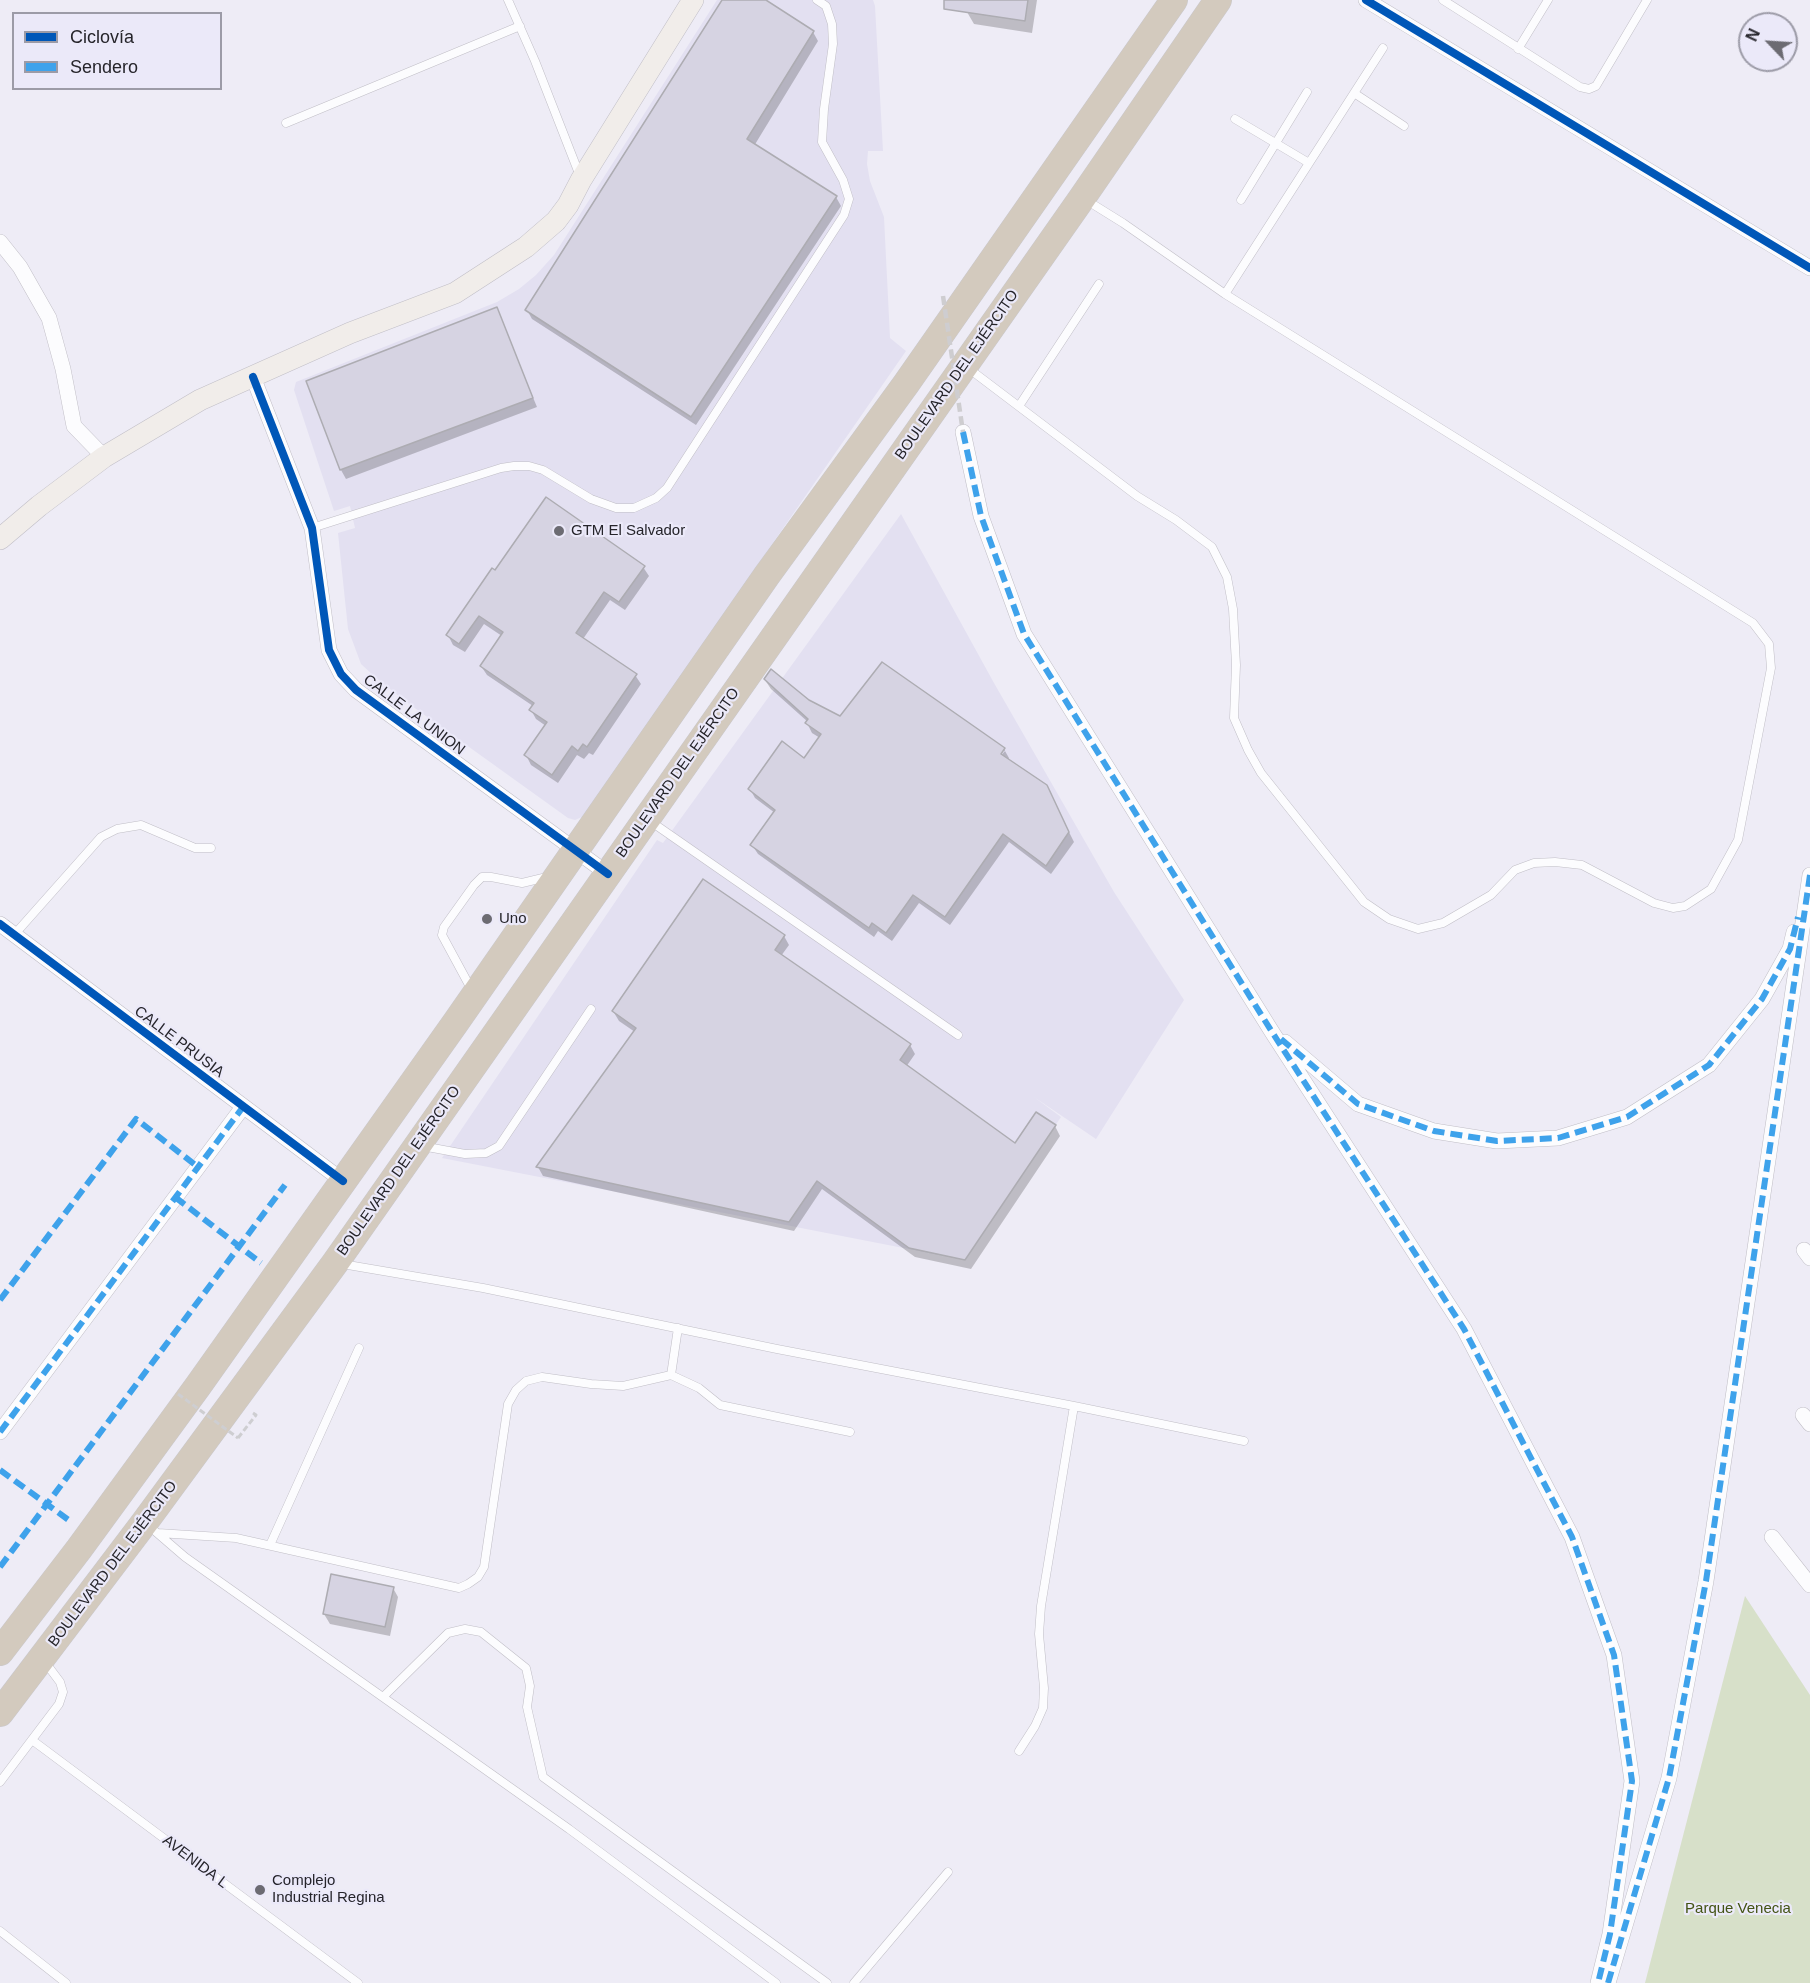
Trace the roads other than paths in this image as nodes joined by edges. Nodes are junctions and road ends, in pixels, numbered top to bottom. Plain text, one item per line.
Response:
1 (508, 0) edge
2 (693, 0) edge
3 (817, 0) edge
4 (1174, 0) edge
5 (1218, 0) edge
6 (1366, 0) edge
7 (1443, 0) edge
8 (1548, 0) edge
9 (1647, 0) edge
10 (520, 26) junction
11 (1151, 33) junction
12 (1383, 48) dead end
13 (1518, 49) junction
14 (1180, 55) junction
15 (1307, 92) dead end
16 (1354, 93) junction
17 (1235, 119) dead end
18 (286, 123) dead end
19 (1404, 126) dead end
20 (1276, 143) junction
21 (1309, 163) junction
22 (581, 180) junction
23 (1082, 198) junction
24 (1241, 200) dead end
25 (0, 242) edge
26 (1810, 268) edge
27 (1099, 284) dead end
28 (1225, 294) junction
29 (964, 365) junction
30 (253, 377) junction
31 (1019, 406) junction
32 (963, 432) dead end
33 (104, 457) junction
34 (312, 528) junction
35 (0, 540) edge
36 (647, 818) junction
37 (593, 826) junction
38 (626, 847) junction
39 (211, 848) dead end
40 (575, 851) junction
41 (560, 873) junction
42 (608, 874) junction
43 (1810, 874) edge
44 (525, 923) junction
45 (0, 924) edge
46 (14, 935) junction
47 (556, 948) junction
48 (468, 983) dead end
49 (591, 1009) dead end
50 (1272, 1032) junction
51 (958, 1035) dead end
52 (243, 1107) junction
53 (418, 1145) junction
54 (343, 1180) junction
55 (335, 1263) junction
56 (678, 1328) junction
57 (359, 1348) dead end
58 (671, 1375) junction
59 (1074, 1406) junction
60 (0, 1432) edge
61 (850, 1432) dead end
62 (1244, 1441) dead end
63 (151, 1528) junction
64 (1772, 1537) dead end
65 (270, 1545) junction
66 (1810, 1584) edge
67 (0, 1652) edge
68 (42, 1658) junction
69 (383, 1696) junction
70 (0, 1713) edge
71 (32, 1740) junction
72 (1019, 1751) dead end
73 (0, 1782) edge
74 (948, 1872) dead end
75 (0, 1931) edge
76 (66, 1983) edge
77 (358, 1983) edge
78 (776, 1983) edge
79 (827, 1983) edge
80 (854, 1983) edge
81 (1598, 1983) edge
82 (1608, 1983) edge

1 - 10 lane
2 - 22 main road
3 - 34 lane
4 - 11 highway
5 - 14 highway, BOULEVARD DEL EJÉRCITO
6 - 26 street
7 - 13 lane
8 - 13 lane
9 - 13 lane
10 - 18 lane
10 - 22 lane
11 - 14 highway
11 - 37 highway
12 - 16 lane
14 - 23 highway, BOULEVARD DEL EJÉRCITO
15 - 20 lane
16 - 19 lane
16 - 21 lane
17 - 20 lane
20 - 21 lane
20 - 24 lane
21 - 28 lane
22 - 30 main road
23 - 28 lane
23 - 29 highway, BOULEVARD DEL EJÉRCITO
25 - 33 street
27 - 31 lane
28 - 31 lane
29 - 31 lane
29 - 36 highway, BOULEVARD DEL EJÉRCITO
30 - 33 main road
30 - 34 street, CALLE LA UNION
32 - 50 street
33 - 35 main road
34 - 40 street, CALLE LA UNION
36 - 38 highway, BOULEVARD DEL EJÉRCITO
36 - 51 lane
37 - 38 highway
37 - 40 highway
38 - 42 highway, BOULEVARD DEL EJÉRCITO
39 - 46 lane
40 - 41 highway
40 - 42 street, CALLE LA UNION
41 - 44 highway
41 - 48 lane
42 - 47 highway, BOULEVARD DEL EJÉRCITO
43 - 50 street
43 - 82 street
44 - 47 highway
44 - 54 highway
45 - 46 street, CALLE PRUSIA
46 - 52 street, CALLE PRUSIA
47 - 53 highway, BOULEVARD DEL EJÉRCITO
49 - 53 lane
50 - 81 street
52 - 54 street, CALLE PRUSIA
52 - 60 street
53 - 55 highway, BOULEVARD DEL EJÉRCITO
54 - 67 highway
55 - 56 lane
55 - 63 highway, BOULEVARD DEL EJÉRCITO
56 - 58 lane
56 - 59 lane
57 - 65 lane
58 - 61 lane
58 - 65 lane
59 - 62 lane
59 - 72 lane
63 - 65 lane
63 - 68 highway, BOULEVARD DEL EJÉRCITO
63 - 69 lane
64 - 66 street
68 - 70 highway, BOULEVARD DEL EJÉRCITO
68 - 71 lane
69 - 78 lane
69 - 79 lane
71 - 73 lane
71 - 77 lane, AVENIDA L
74 - 80 lane
75 - 76 lane

